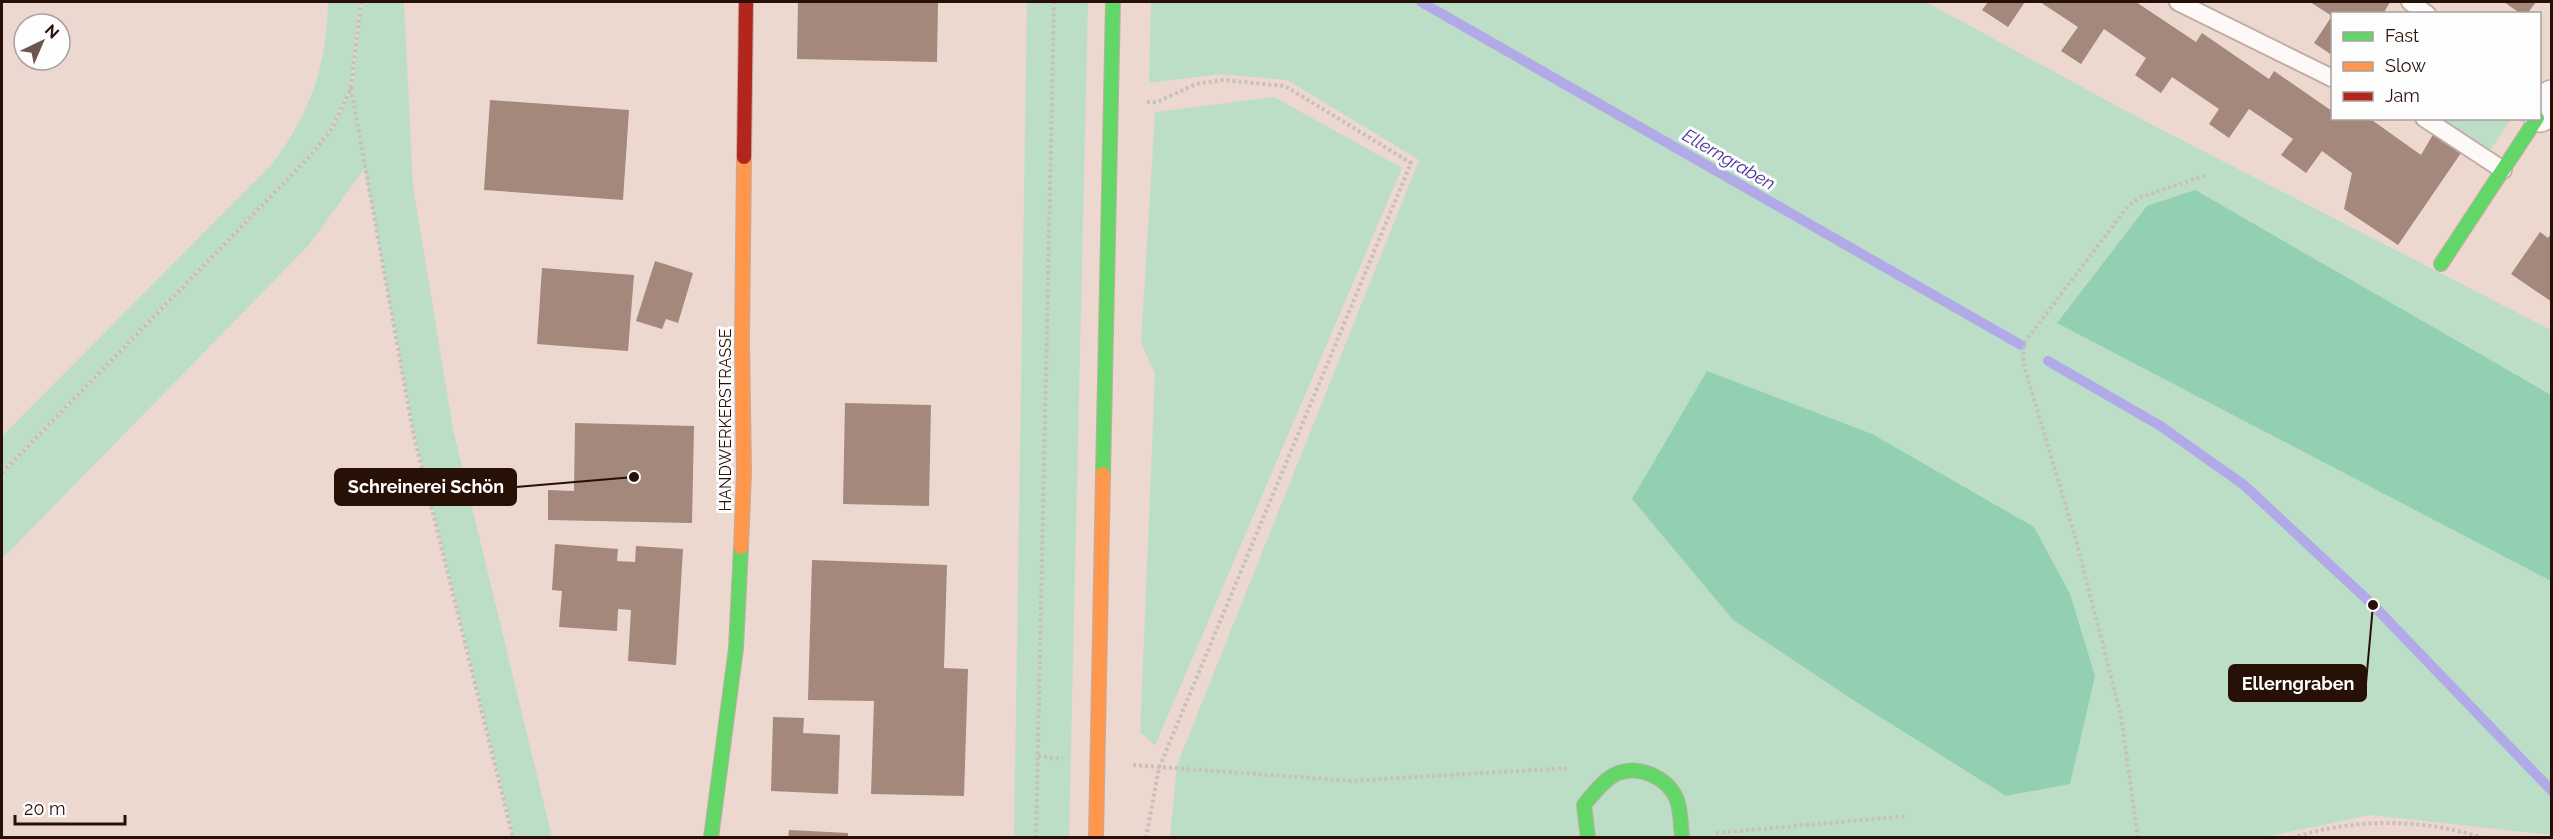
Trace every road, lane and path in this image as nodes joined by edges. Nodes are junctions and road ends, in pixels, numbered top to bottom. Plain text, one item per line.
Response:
1 (361, 2) edge
2 (746, 2) edge
3 (1054, 2) edge
4 (1113, 2) edge
5 (2178, 2) edge
6 (2331, 78) edge
7 (351, 88) junction
8 (2551, 98) edge
9 (1111, 103) junction
10 (2541, 113) edge
11 (2427, 120) edge
12 (2536, 120) edge
13 (2503, 170) junction
14 (2206, 175) dead end
15 (2441, 264) dead end
16 (2, 473) edge
17 (1038, 756) junction
18 (1098, 762) junction
19 (1159, 768) junction
20 (1600, 785) junction
21 (1908, 816) dead end
22 (513, 837) edge
23 (711, 837) edge
24 (1036, 837) edge
25 (1096, 837) edge
26 (1146, 837) edge
27 (1588, 837) edge
28 (1682, 837) edge
29 (2138, 837) edge
30 (2292, 837) edge
31 (2483, 837) edge

1 - 7 path
2 - 23 street, HANDWERKERSTRASSE
3 - 17 path
4 - 9 street
5 - 6 lane
7 - 16 path
7 - 22 path
8 - 10 street
9 - 18 street
9 - 19 path
11 - 13 lane
12 - 13 street
13 - 15 street
14 - 29 path
17 - 18 path
17 - 24 path
18 - 19 path
18 - 25 street
19 - 20 path
19 - 26 path
20 - 27 street
20 - 28 street
21 - 28 path
30 - 31 path

